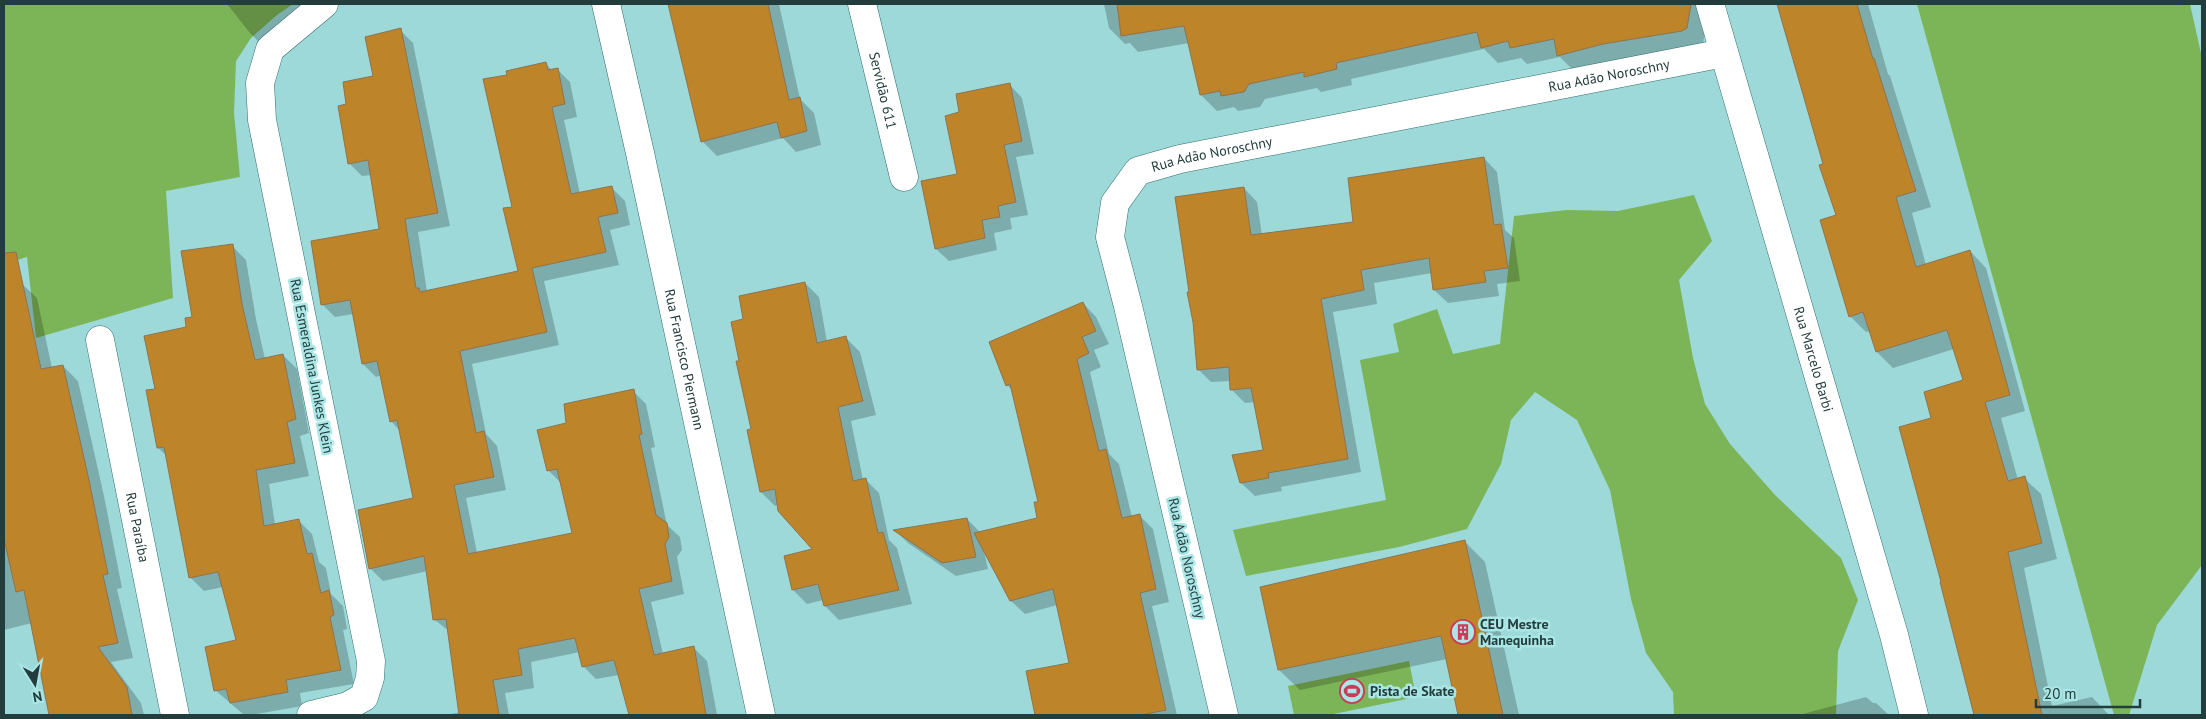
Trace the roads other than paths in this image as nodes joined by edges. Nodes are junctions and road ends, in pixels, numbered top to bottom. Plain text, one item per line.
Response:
1 (324, 4) edge
2 (606, 4) edge
3 (862, 4) edge
4 (1710, 4) edge
5 (1724, 53) junction
6 (904, 177) dead end
7 (100, 340) dead end
8 (365, 706) edge
9 (175, 715) edge
10 (311, 715) edge
11 (761, 715) edge
12 (1224, 715) edge
13 (1914, 715) edge

1 - 8 street, Rua Esmeraldina Junkes Klein
2 - 11 street, Rua Francisco Piermann
3 - 6 street, Servidão 611
4 - 5 street, Rua Marcelo Barbi
5 - 12 street, Rua Adão Noroschny
5 - 13 street, Rua Marcelo Barbi
7 - 9 street, Rua Paraíba
8 - 10 street, Rua Esmeraldina Junkes Klein

